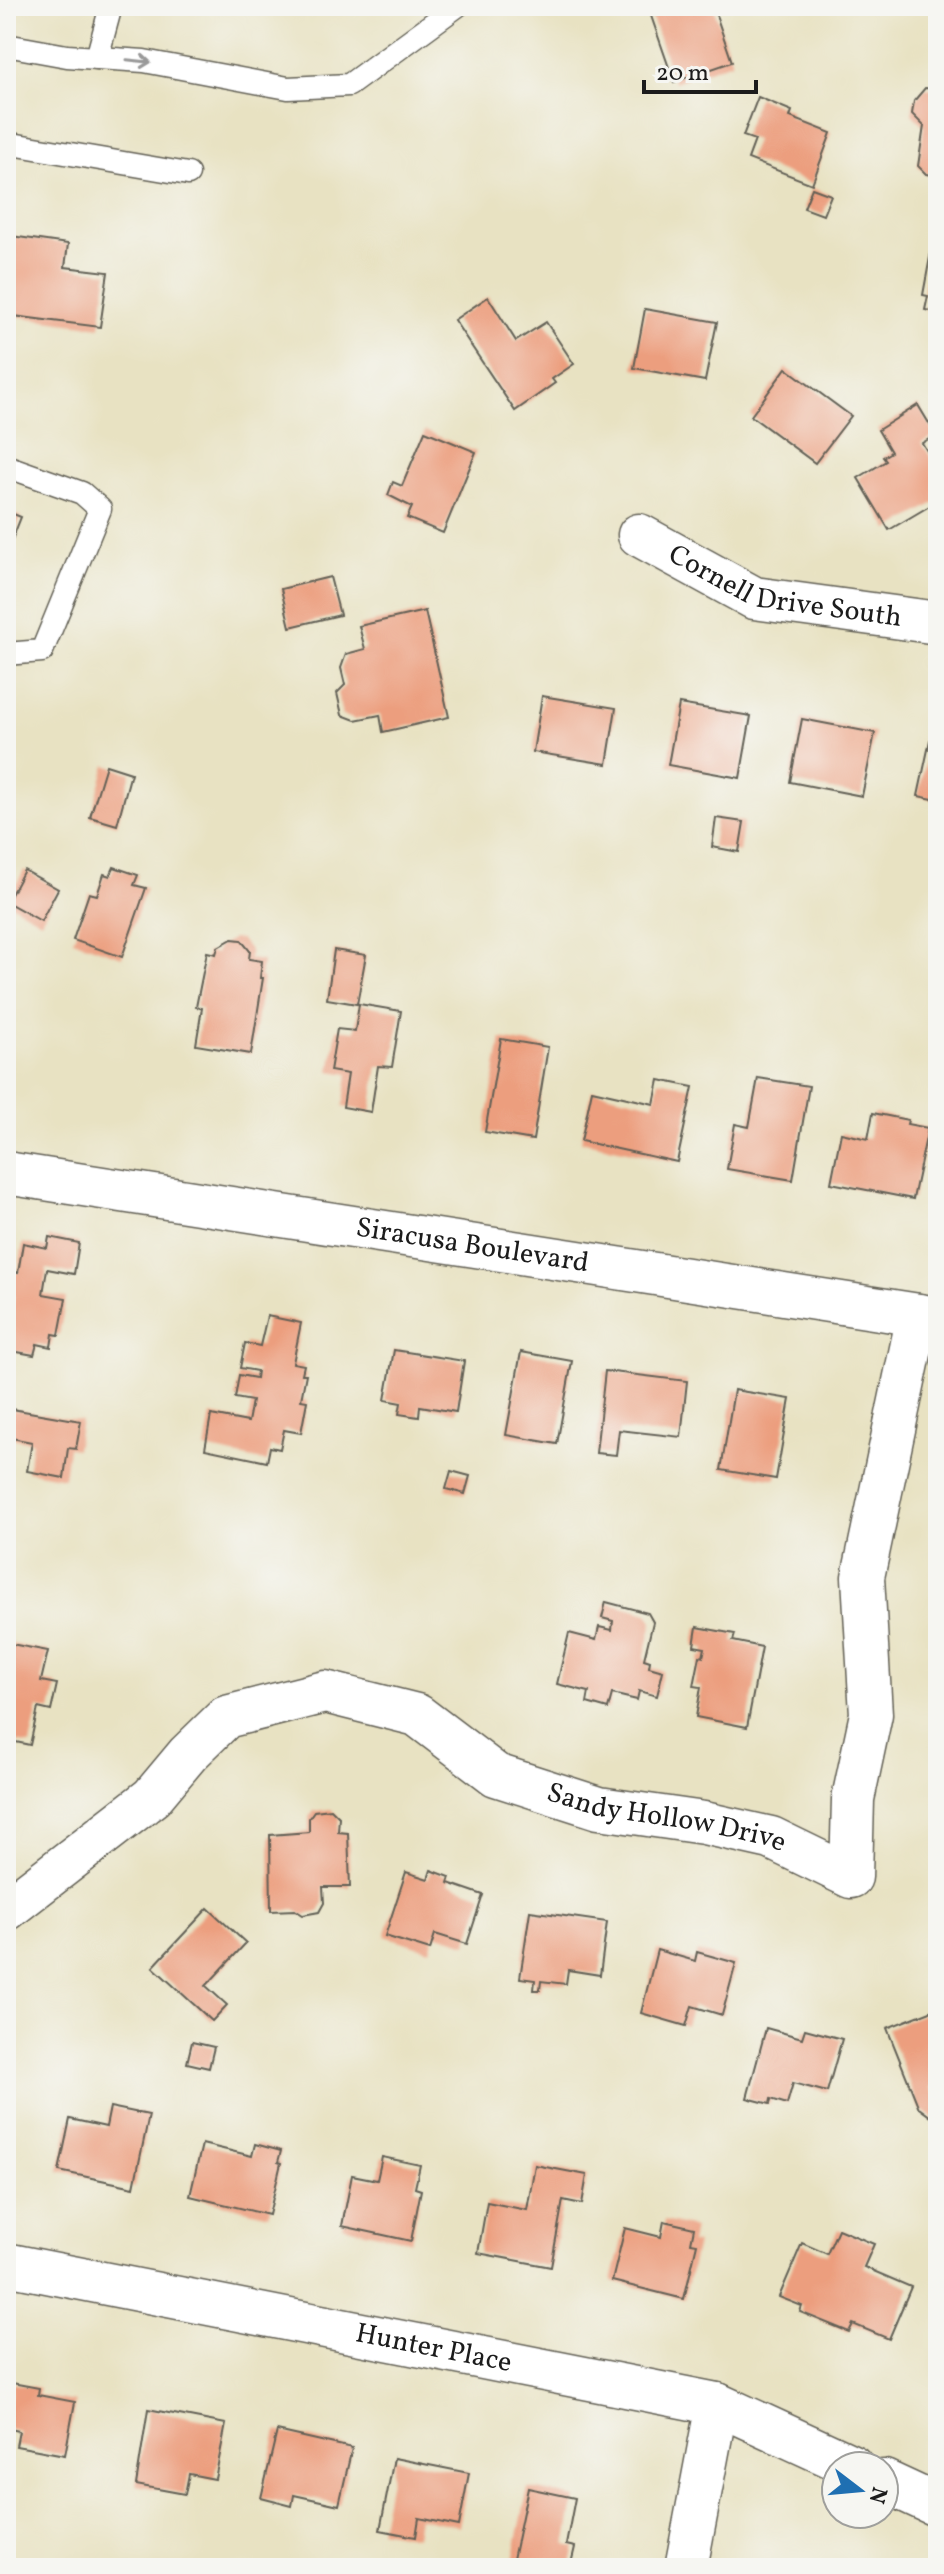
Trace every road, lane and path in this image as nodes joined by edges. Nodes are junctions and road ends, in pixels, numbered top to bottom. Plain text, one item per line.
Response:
1 (111, 6) edge
2 (457, 6) edge
3 (6, 45) edge
4 (97, 58) junction
5 (6, 143) edge
6 (188, 174) dead end
7 (6, 466) edge
8 (639, 535) dead end
9 (938, 623) edge
10 (6, 654) edge
11 (6, 1173) edge
12 (928, 1317) edge
13 (6, 1910) edge
14 (6, 2264) edge
15 (717, 2404) junction
16 (820, 2451) edge
17 (900, 2488) edge
18 (938, 2506) edge
19 (686, 2568) edge

1 - 4 lane
4 -> 2 lane
3 - 4 lane
5 - 6 lane
7 - 10 lane
8 - 9 street, Cornell Drive South
11 - 12 street, Siracusa Boulevard
12 - 13 street, Sandy Hollow Drive
14 - 15 street, Hunter Place
15 - 16 street, Hunter Place
15 - 19 street
17 - 18 street

